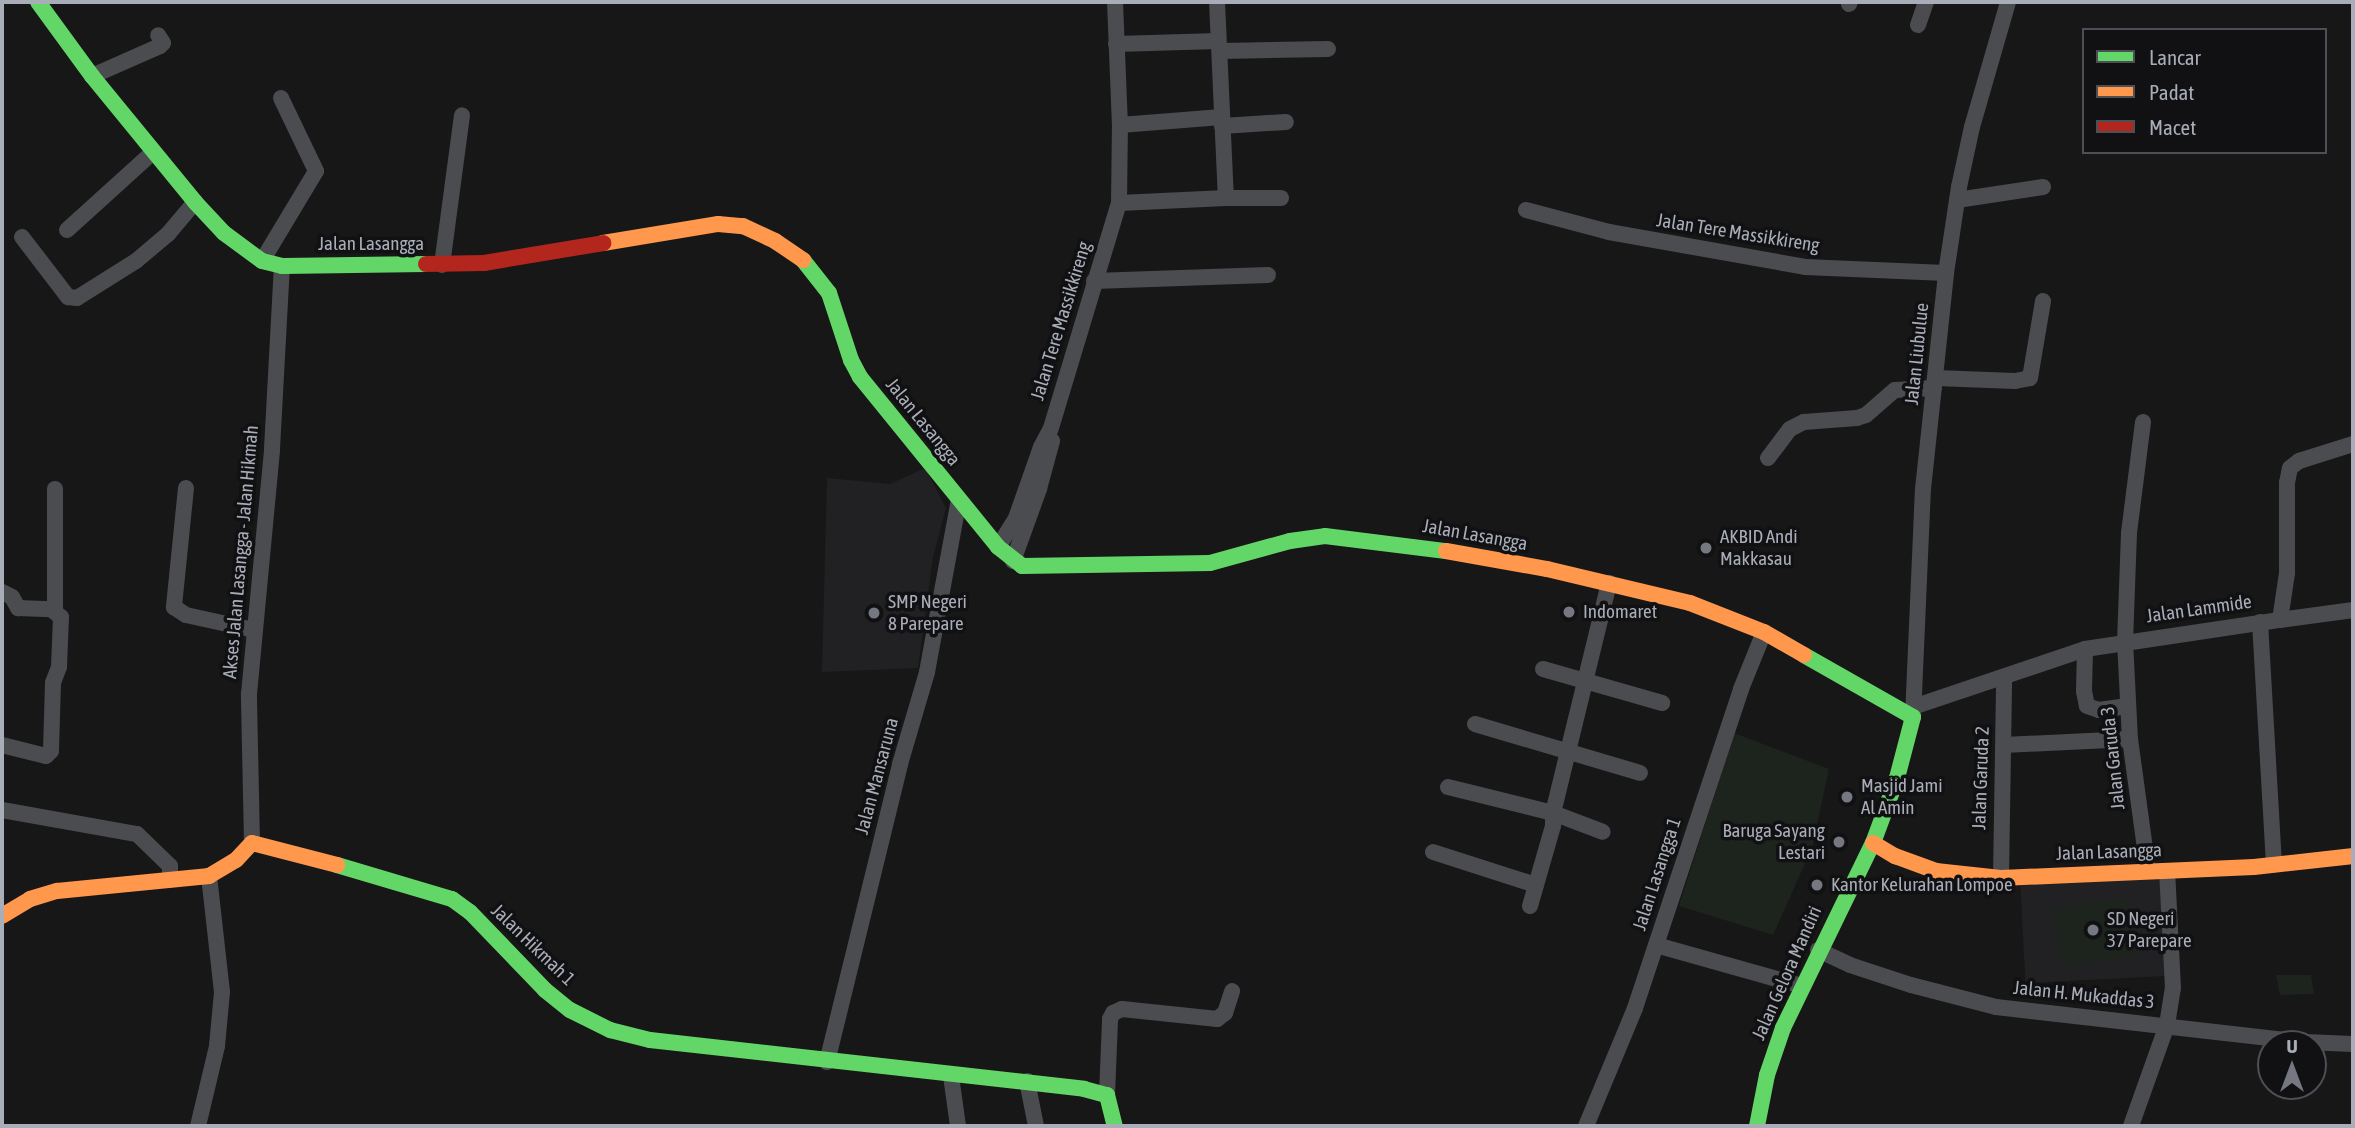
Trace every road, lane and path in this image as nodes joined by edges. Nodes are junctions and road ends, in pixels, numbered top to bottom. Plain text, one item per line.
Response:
1 (38, 2) edge
2 (1115, 2) edge
3 (1217, 2) edge
4 (1926, 2) edge
5 (2008, 2) edge
6 (1918, 25) dead end
7 (159, 35) dead end
8 (1116, 44) junction
9 (1219, 46) junction
10 (1328, 49) dead end
11 (92, 76) junction
12 (281, 98) dead end
13 (462, 115) dead end
14 (1223, 122) junction
15 (1286, 122) dead end
16 (1120, 125) junction
17 (153, 152) junction
18 (2043, 187) dead end
19 (1226, 198) junction
20 (1281, 198) dead end
21 (1957, 200) junction
22 (195, 202) junction
23 (1119, 203) junction
24 (1526, 210) dead end
25 (66, 230) dead end
26 (22, 237) dead end
27 (262, 261) junction
28 (442, 265) junction
29 (282, 266) junction
30 (1946, 273) junction
31 (1268, 275) dead end
32 (1094, 281) junction
33 (2043, 301) dead end
34 (1935, 383) junction
35 (2143, 422) dead end
36 (1051, 428) junction
37 (2353, 444) edge
38 (1768, 458) dead end
39 (186, 488) dead end
40 (55, 489) dead end
41 (959, 500) junction
42 (998, 547) junction
43 (1013, 561) junction
44 (1609, 583) junction
45 (2, 592) edge
46 (55, 610) junction
47 (2353, 610) edge
48 (2280, 620) junction
49 (2260, 622) junction
50 (254, 630) junction
51 (1764, 632) junction
52 (2125, 641) junction
53 (2085, 649) junction
54 (1543, 669) dead end
55 (2004, 678) junction
56 (1585, 682) junction
57 (1662, 703) dead end
58 (2128, 706) junction
59 (1913, 712) junction
60 (1475, 724) dead end
61 (2130, 739) junction
62 (2, 745) edge
63 (2004, 745) junction
64 (1567, 752) junction
65 (1640, 773) dead end
66 (1448, 787) dead end
67 (2, 810) edge
68 (1553, 813) junction
69 (1603, 832) dead end
70 (252, 843) junction
71 (1873, 843) junction
72 (1433, 852) dead end
73 (2353, 856) edge
74 (2274, 865) junction
75 (2148, 871) junction
76 (2166, 871) junction
77 (209, 876) junction
78 (2001, 878) junction
79 (170, 880) junction
80 (1536, 885) junction
81 (1530, 906) dead end
82 (2, 916) edge
83 (1656, 945) junction
84 (1818, 950) junction
85 (1802, 986) junction
86 (1232, 991) dead end
87 (2167, 1024) junction
88 (2353, 1044) edge
89 (827, 1062) junction
90 (951, 1076) junction
91 (1027, 1081) junction
92 (1107, 1095) junction
93 (198, 1126) edge
94 (958, 1126) edge
95 (1036, 1126) edge
96 (1115, 1126) edge
97 (1586, 1126) edge
98 (1757, 1126) edge
99 (2131, 1126) edge

1 - 11 street, Jalan Lasangga
2 - 8 street, Jalan Tere Massikkireng
3 - 9 street
4 - 6 street
5 - 21 street, Jalan Liubulue
7 - 11 street
8 - 9 street
8 - 16 street, Jalan Tere Massikkireng
9 - 10 street
9 - 14 street
11 - 17 street, Jalan Lasangga
12 - 27 street
13 - 28 street
14 - 15 street
14 - 16 street
14 - 19 street
16 - 23 street, Jalan Tere Massikkireng
17 - 22 street, Jalan Lasangga
17 - 25 street
18 - 21 street
19 - 20 street
19 - 23 street
21 - 30 street, Jalan Liubulue
22 - 26 street
22 - 27 street, Jalan Lasangga
23 - 32 street, Jalan Tere Massikkireng
24 - 30 street, Jalan Tere Massikkireng
27 - 29 street, Jalan Lasangga
28 - 29 street, Jalan Lasangga
28 - 41 street, Jalan Lasangga
29 - 50 street, Akses Jalan Lasangga - Jalan Hikmah
30 - 34 street, Jalan Liubulue
31 - 32 street
32 - 36 street, Jalan Tere Massikkireng
33 - 34 street
34 - 38 street
34 - 59 street, Jalan Liubulue
35 - 52 street, Jalan Garuda 3
36 - 42 street, Jalan Tere Massikkireng
36 - 43 street
37 - 48 street, Jalan Lammide
39 - 50 street
40 - 46 street
41 - 42 street, Jalan Lasangga
41 - 89 street, Jalan Mansaruna
42 - 43 street, Jalan Lasangga
43 - 44 street, Jalan Lasangga
44 - 51 street, Jalan Lasangga
44 - 56 street
45 - 46 street
46 - 62 street
47 - 48 street
48 - 49 street, Jalan Lammide
49 - 52 street, Jalan Lammide
49 - 74 street
50 - 70 street, Akses Jalan Lasangga - Jalan Hikmah
51 - 59 street, Jalan Lasangga
51 - 83 street, Jalan Lasangga 1
52 - 53 street, Jalan Lammide
52 - 58 street, Jalan Garuda 3
53 - 55 street, Jalan Lammide
53 - 58 street
54 - 56 street
55 - 59 street, Jalan Lammide
55 - 63 street, Jalan Garuda 2
56 - 57 street
56 - 64 street
58 - 61 street, Jalan Garuda 3
59 - 71 street, Jalan Gelora Mandiri
60 - 64 street
61 - 63 street
61 - 75 street, Jalan Garuda 3
63 - 78 street, Jalan Garuda 2
64 - 65 street
64 - 68 street
66 - 68 street
67 - 79 street
68 - 69 street
68 - 80 street
70 - 77 street
70 - 89 street, Jalan Hikmah 1
71 - 78 street, Jalan Lasangga
71 - 84 street, Jalan Gelora Mandiri
72 - 80 street
73 - 74 street, Jalan Lasangga
74 - 76 street, Jalan Lasangga
75 - 76 street, Jalan Lasangga
75 - 78 street, Jalan Lasangga
76 - 87 street
77 - 79 street
77 - 93 street
79 - 82 street
80 - 81 street
83 - 85 street
83 - 97 street, Jalan Lasangga 1
84 - 85 street, Jalan Gelora Mandiri
84 - 87 street, Jalan H. Mukaddas 3
85 - 98 street, Jalan Gelora Mandiri
86 - 92 street
87 - 88 street, Jalan H. Mukaddas 3
87 - 99 street
89 - 90 street, Jalan Hikmah 1
90 - 91 street, Jalan Hikmah 1
90 - 94 street
91 - 92 street, Jalan Hikmah 1
91 - 95 street
92 - 96 street

